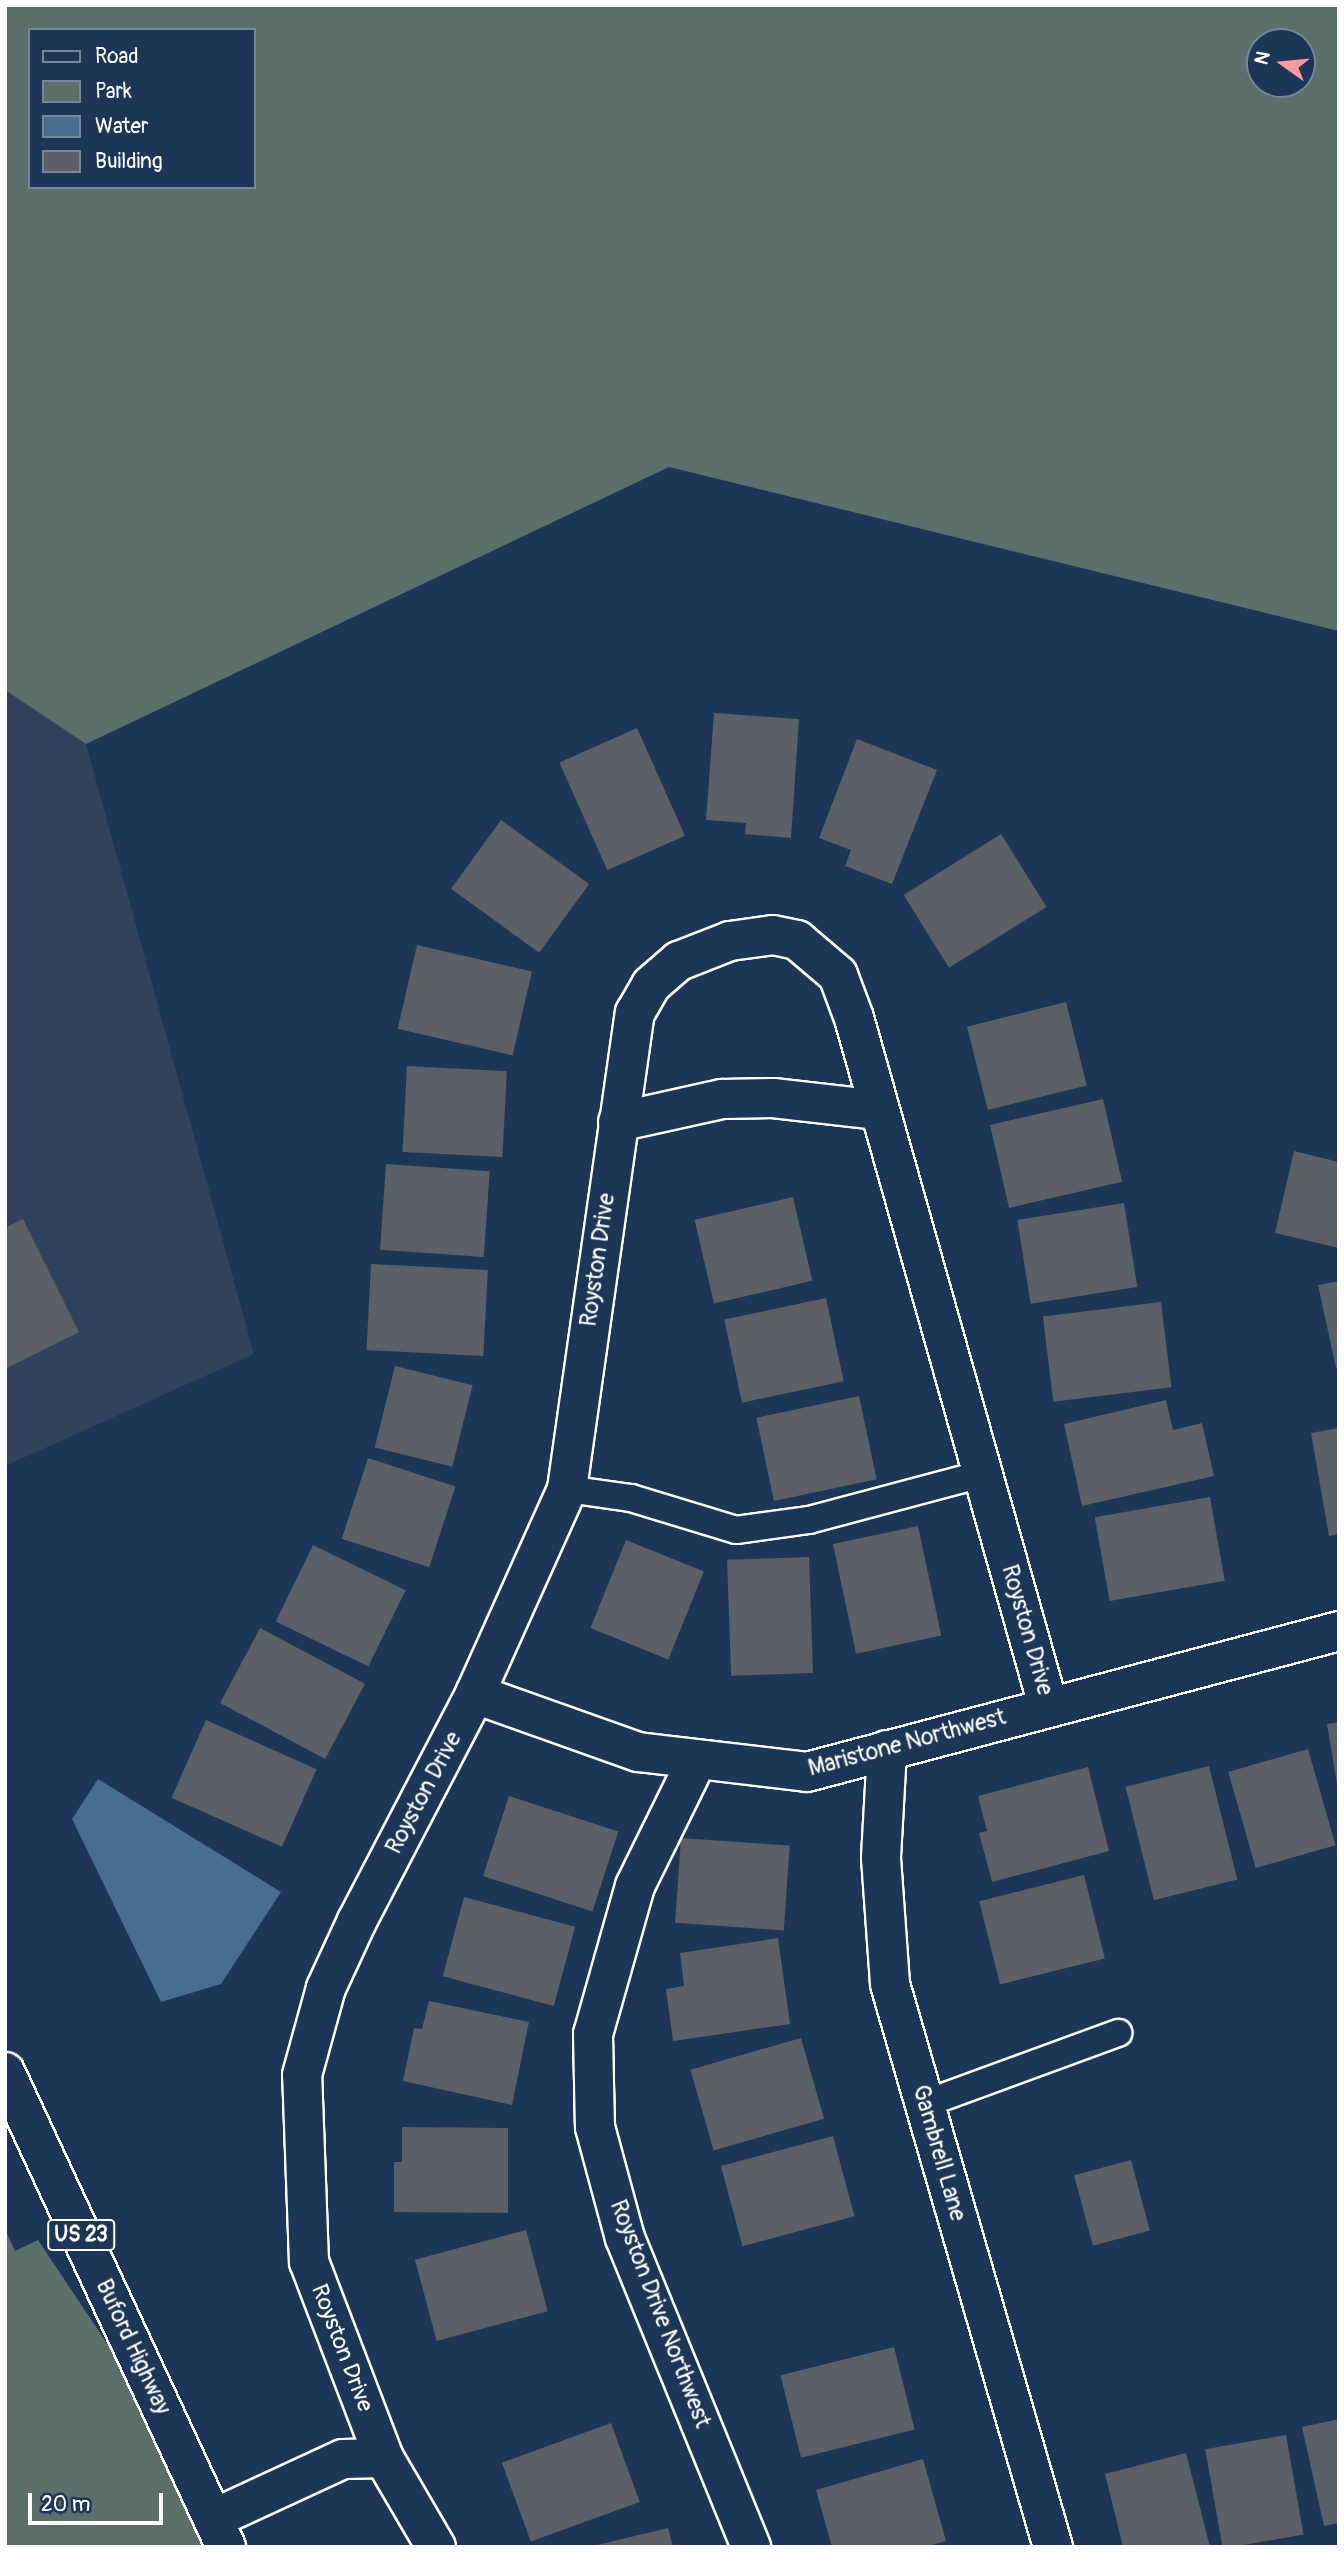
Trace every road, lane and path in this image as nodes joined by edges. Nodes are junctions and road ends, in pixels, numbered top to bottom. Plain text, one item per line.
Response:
1 (878, 1110) junction
2 (618, 1122) junction
3 (982, 1474) junction
4 (566, 1489) junction
5 (1339, 1631) edge
6 (475, 1694) junction
7 (1048, 1705) junction
8 (887, 1750) junction
9 (697, 1760) junction
10 (1118, 2033) dead end
11 (5, 2072) edge
12 (925, 2104) junction
13 (384, 2458) junction
14 (219, 2533) edge
15 (436, 2547) edge
16 (751, 2547) edge
17 (1053, 2547) edge

1 - 2 street
1 - 2 street, Royston Drive
1 - 3 street, Royston Drive
2 - 4 street, Royston Drive
3 - 4 lane
3 - 7 street, Royston Drive
4 - 6 street, Royston Drive
5 - 7 street, Maristone Northwest
6 - 9 street, Maristone Northwest
6 - 13 street, Royston Drive
7 - 8 street, Maristone Northwest
8 - 9 street, Maristone Northwest
8 - 12 street, Gambrell Lane
9 - 16 street, Royston Drive Northwest
10 - 12 lane
11 - 14 street, Buford Highway / US 23
12 - 17 street, Gambrell Lane
13 - 14 street
13 - 15 street, Royston Drive

